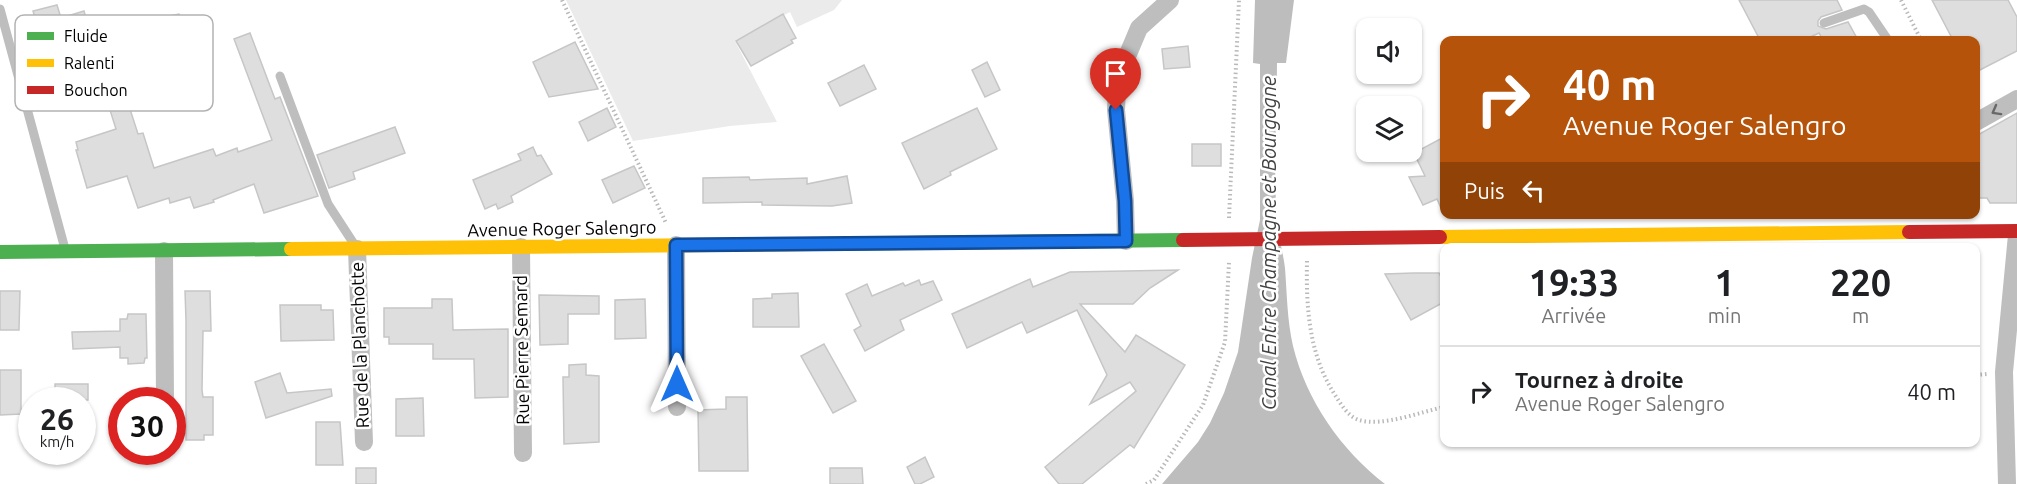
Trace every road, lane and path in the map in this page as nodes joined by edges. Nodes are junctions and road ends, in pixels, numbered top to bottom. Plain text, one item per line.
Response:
1 (562, 0) edge
2 (1170, 0) edge
3 (1239, 0) edge
4 (1901, 0) edge
5 (0, 9) edge
6 (1824, 23) dead end
7 (1885, 36) edge
8 (1919, 36) edge
9 (15, 64) edge
10 (280, 76) dead end
11 (2017, 99) edge
12 (28, 111) edge
13 (1980, 120) edge
14 (1844, 219) edge
15 (1839, 233) junction
16 (2017, 233) edge
17 (1304, 239) junction
18 (1234, 240) junction
19 (1126, 241) junction
20 (676, 245) junction
21 (521, 247) junction
22 (357, 249) junction
23 (164, 251) junction
24 (0, 252) edge
25 (66, 252) junction
26 (165, 387) edge
27 (677, 407) dead end
28 (1440, 408) edge
29 (364, 442) dead end
30 (523, 453) dead end
31 (1146, 484) edge
32 (2007, 484) edge

1 - 20 path
2 - 19 street
3 - 18 path
4 - 8 path
5 - 9 lane
6 - 7 lane
10 - 22 lane
11 -> 13 street
12 - 25 lane
14 - 15 street
15 - 16 main road, Avenue Roger Salengro
15 - 17 main road, Avenue Roger Salengro
16 - 32 street
17 - 18 main road, Avenue Roger Salengro
17 - 28 path
18 - 19 main road, Avenue Roger Salengro
18 - 31 path
19 - 20 main road, Avenue Roger Salengro
20 - 21 main road, Avenue Roger Salengro
20 - 27 street
21 - 22 main road, Avenue Roger Salengro
21 - 30 street, Rue Pierre Semard
22 - 23 main road, Avenue Roger Salengro
22 - 29 street, Rue de la Planchotte
23 - 25 main road, Avenue Roger Salengro
23 - 26 street
24 - 25 main road, Avenue Roger Salengro

